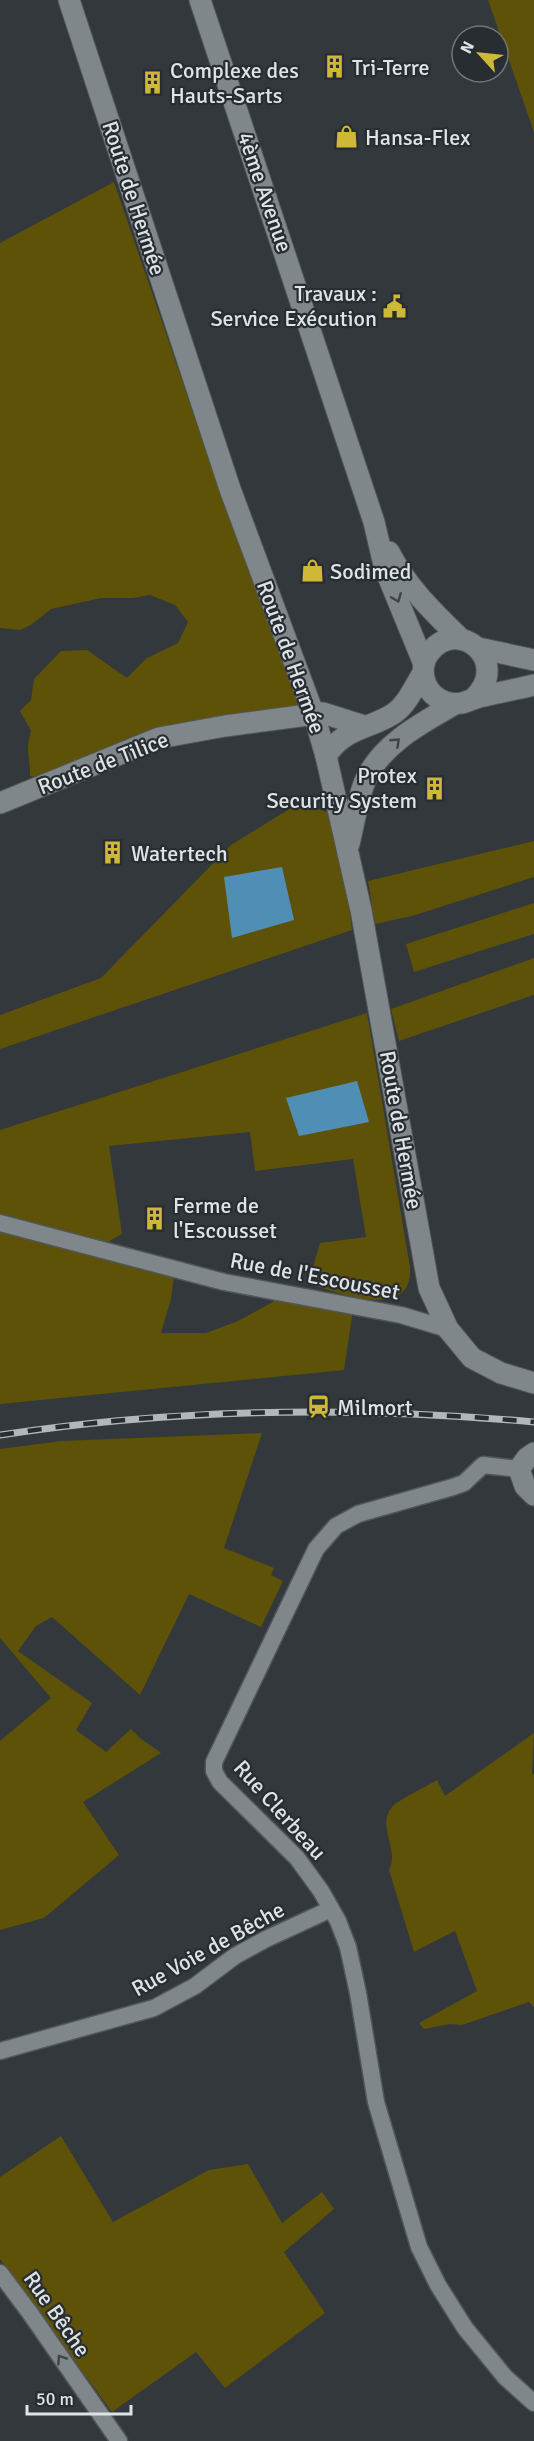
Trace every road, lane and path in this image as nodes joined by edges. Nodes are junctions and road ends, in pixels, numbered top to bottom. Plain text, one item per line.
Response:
1 (69, 0) edge
2 (200, 0) edge
3 (374, 522) junction
4 (469, 644) junction
5 (534, 660) edge
6 (423, 669) junction
7 (534, 685) edge
8 (465, 701) junction
9 (314, 715) junction
10 (364, 726) junction
11 (326, 756) junction
12 (366, 781) junction
13 (333, 782) junction
14 (0, 803) edge
15 (348, 850) junction
16 (0, 1223) edge
17 (448, 1329) junction
18 (534, 1383) edge
19 (534, 1454) edge
20 (519, 1469) junction
21 (534, 1495) edge
22 (332, 1909) junction
23 (0, 2051) edge
24 (0, 2272) edge
25 (534, 2403) edge
26 (119, 2441) edge

1 - 9 street, Route de Hermée
2 - 3 street, 4ème Avenue
3 - 4 street, 4ème Avenue
3 -> 6 street, 4ème Avenue
4 - 5 street
4 - 6 street
4 - 8 street
6 - 8 street
6 - 10 street
7 - 8 street
12 -> 8 street
9 - 10 street, Route de Tilice
9 - 11 street, Route de Hermée
9 - 14 street, Route de Tilice
10 - 11 street
11 - 13 street, Route de Hermée
12 - 13 street
12 - 15 street
13 - 15 street, Route de Hermée
15 - 17 street, Route de Hermée
16 - 17 street, Rue de l'Escousset
17 - 18 street, Route de Hermée
19 - 20 street
20 - 21 street
20 - 22 street, Rue Clerbeau
22 - 23 street, Rue Voie de Bêche
22 - 25 street, Rue Clerbeau
26 -> 24 street, Rue Bêche

